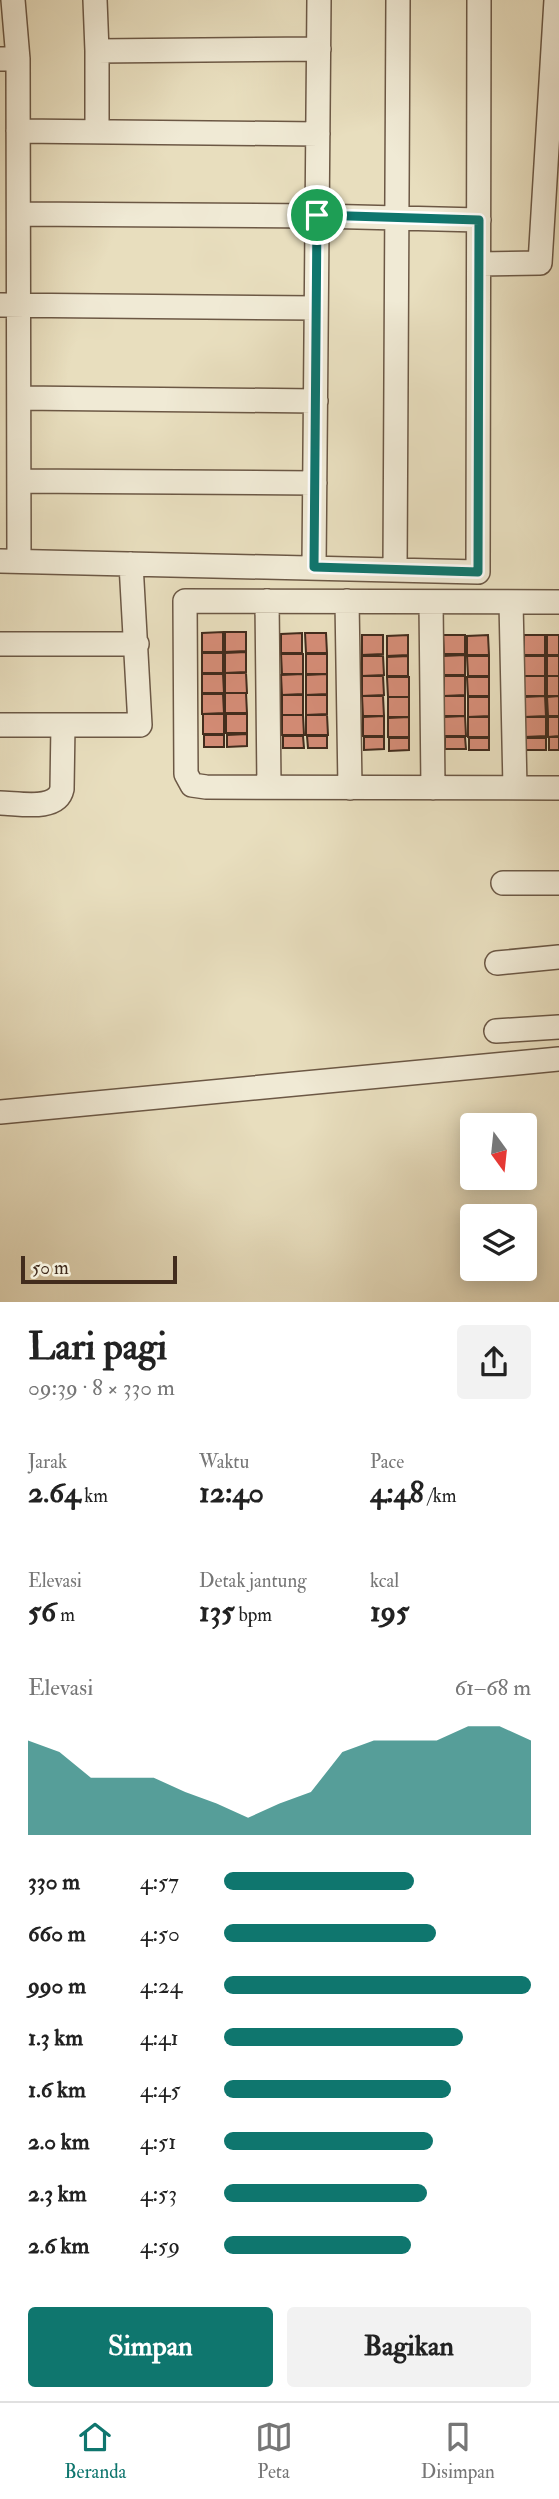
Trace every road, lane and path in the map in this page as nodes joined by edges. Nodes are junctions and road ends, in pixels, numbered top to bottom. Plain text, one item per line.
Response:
1 (13, 0) edge
2 (95, 0) edge
3 (319, 0) edge
4 (398, 0) edge
5 (479, 0) edge
6 (556, 0) edge
7 (319, 49) junction
8 (97, 51) junction
9 (9, 59) edge
10 (18, 131) junction
11 (97, 132) junction
12 (318, 134) junction
13 (19, 214) junction
14 (317, 215) junction
15 (397, 217) junction
16 (479, 220) junction
17 (479, 264) junction
18 (9, 305) edge
19 (316, 308) junction
20 (19, 398) junction
21 (316, 401) junction
22 (19, 481) junction
23 (315, 483) junction
24 (10, 561) edge
25 (131, 564) junction
26 (314, 567) junction
27 (395, 570) junction
28 (267, 601) junction
29 (347, 601) junction
30 (511, 601) junction
31 (431, 602) junction
32 (559, 602) edge
33 (0, 644) edge
34 (137, 644) junction
35 (0, 724) edge
36 (63, 725) junction
37 (269, 787) junction
38 (350, 788) junction
39 (433, 788) junction
40 (515, 788) junction
41 (559, 788) edge
42 (0, 803) edge
43 (503, 883) dead end
44 (559, 883) edge
45 (559, 957) edge
46 (497, 963) dead end
47 (559, 1027) edge
48 (496, 1031) dead end
49 (559, 1059) edge
50 (0, 1112) edge

1 - 9 street
2 - 8 street
3 - 7 street
4 - 15 street
5 - 16 street
6 - 17 street
7 - 8 street
7 - 12 street
8 - 11 street
9 - 10 street
10 - 11 street
10 - 13 street
11 - 12 street
12 - 14 street
13 - 14 street
13 - 18 street
14 - 15 street
14 - 19 street
15 - 16 street
15 - 27 street
16 - 17 street
17 - 27 street
18 - 19 street
18 - 20 street
19 - 21 street
20 - 21 street
20 - 22 street
21 - 23 street
22 - 23 street
22 - 24 street
23 - 26 street
24 - 25 street
25 - 26 street
25 - 34 street
26 - 27 street
28 - 29 street
28 - 37 street
28 - 37 street
29 - 31 street
29 - 38 street
30 - 31 street
30 - 32 street
30 - 40 street
31 - 39 street
33 - 34 street
34 - 36 street
35 - 36 street
36 - 42 street
37 - 38 street
38 - 39 street
39 - 40 street
40 - 41 street
43 - 44 street
45 - 46 street
47 - 48 street
49 - 50 street

